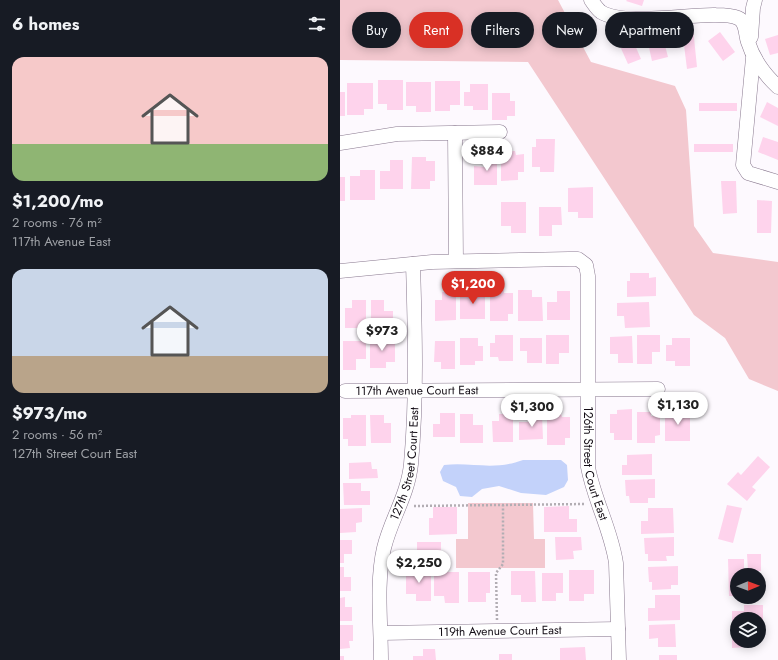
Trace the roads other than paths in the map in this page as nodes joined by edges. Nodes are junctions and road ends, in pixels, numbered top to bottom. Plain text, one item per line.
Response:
1 (591, 0) edge
2 (755, 0) edge
3 (753, 56) junction
4 (778, 87) edge
5 (500, 132) dead end
6 (456, 133) junction
7 (340, 142) edge
8 (778, 182) edge
9 (456, 261) junction
10 (413, 264) junction
11 (340, 271) edge
12 (587, 390) junction
13 (658, 390) dead end
14 (345, 391) dead end
15 (414, 391) junction
16 (618, 629) junction
17 (381, 634) junction
18 (381, 660) edge
19 (619, 660) edge

1 - 3 street
2 - 3 street
3 - 4 street
3 - 8 street
5 - 6 street
6 - 7 street
6 - 9 street
9 - 10 street
9 - 12 street, 126th Street Court East
10 - 11 street
10 - 15 street, 127th Street Court East
12 - 13 street, 117th Avenue Court East
12 - 15 street, 117th Avenue Court East
12 - 16 street, 126th Street Court East
14 - 15 street, 117th Avenue Court East
15 - 17 street, 127th Street Court East
16 - 17 street, 119th Avenue Court East
16 - 19 street, 126th Street Court East
17 - 18 street, 127th Street Court East

